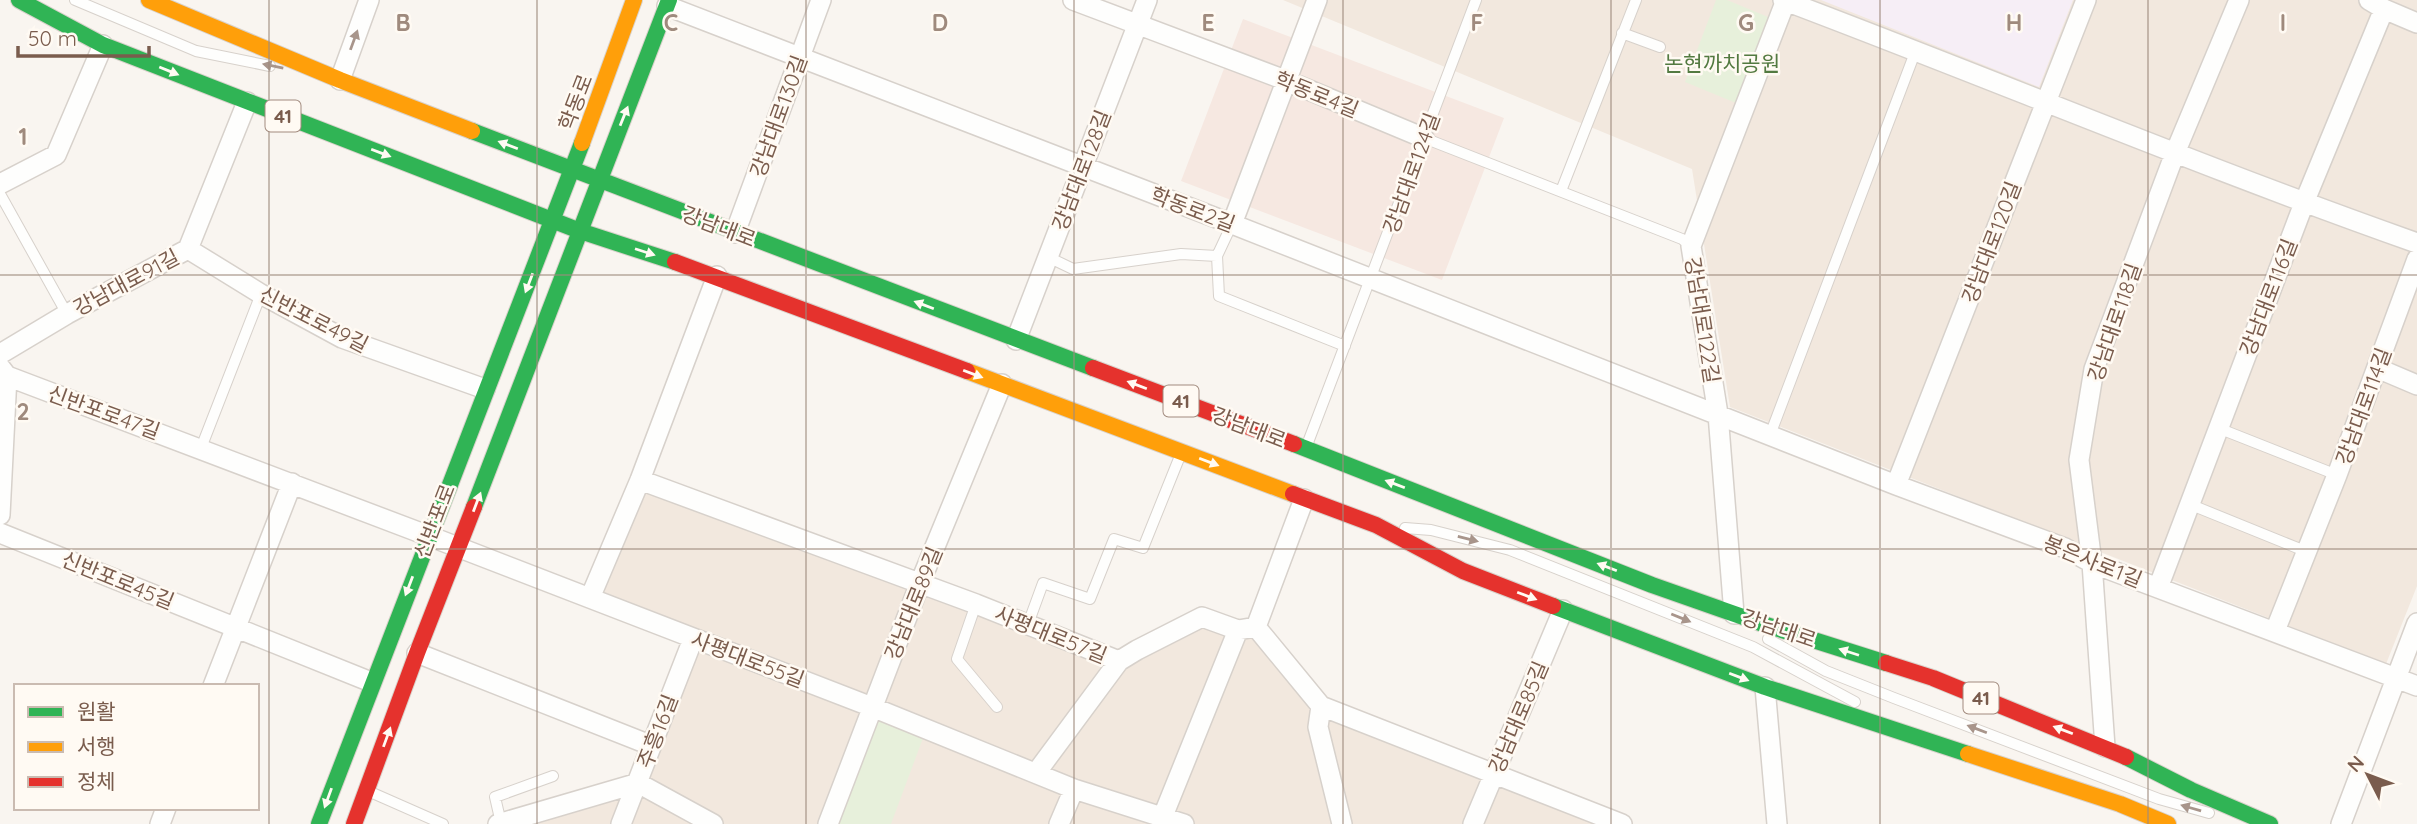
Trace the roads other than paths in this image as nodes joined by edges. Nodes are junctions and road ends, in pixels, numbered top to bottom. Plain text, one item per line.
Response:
1 (19, 0) edge
2 (75, 0) edge
3 (149, 0) edge
4 (369, 0) edge
5 (634, 0) edge
6 (821, 0) edge
7 (1073, 0) edge
8 (1147, 0) edge
9 (1317, 0) edge
10 (1476, 0) edge
11 (1636, 0) edge
12 (1785, 0) edge
13 (2086, 0) edge
14 (2239, 0) edge
15 (668, 3) edge
16 (2376, 5) edge
17 (2417, 23) edge
18 (1138, 25) junction
19 (1622, 33) junction
20 (103, 45) junction
21 (1660, 47) dead end
22 (1916, 50) junction
23 (799, 59) junction
24 (340, 80) junction
25 (1285, 80) junction
26 (2047, 101) junction
27 (247, 102) junction
28 (1424, 138) junction
29 (2175, 153) junction
30 (1081, 167) junction
31 (571, 170) junction
32 (598, 179) junction
33 (0, 184) edge
34 (1561, 191) junction
35 (0, 194) edge
36 (2304, 204) junction
37 (552, 219) junction
38 (1232, 223) junction
39 (580, 231) junction
40 (735, 233) junction
41 (2417, 243) edge
42 (1691, 246) junction
43 (188, 249) junction
44 (1217, 256) junction
45 (1047, 257) junction
46 (2417, 259) edge
47 (717, 276) junction
48 (1371, 279) junction
49 (261, 294) junction
50 (67, 314) junction
51 (1016, 340) junction
52 (1345, 346) junction
53 (0, 354) edge
54 (2377, 368) junction
55 (4, 372) edge
56 (1002, 384) junction
57 (2417, 385) edge
58 (485, 389) junction
59 (1718, 414) junction
60 (2218, 428) junction
61 (1770, 435) junction
62 (201, 448) junction
63 (1306, 449) junction
64 (1182, 452) junction
65 (2337, 475) junction
66 (640, 480) junction
67 (292, 483) junction
68 (1896, 485) junction
69 (1304, 499) junction
70 (2189, 504) junction
71 (0, 515) edge
72 (1376, 525) junction
73 (0, 533) edge
74 (429, 536) junction
75 (459, 548) junction
76 (2305, 551) junction
77 (2092, 563) junction
78 (920, 583) junction
79 (1652, 585) junction
80 (2158, 588) junction
81 (590, 598) junction
82 (976, 604) junction
83 (1563, 610) junction
84 (1734, 614) junction
85 (2417, 623) edge
86 (1028, 624) junction
87 (236, 626) junction
88 (1247, 629) junction
89 (2275, 631) junction
90 (693, 639) junction
91 (417, 653) junction
92 (1119, 661) junction
93 (2396, 678) junction
94 (371, 682) junction
95 (214, 684) edge
96 (2417, 686) edge
97 (1765, 687) junction
98 (1321, 706) junction
99 (872, 707) junction
100 (997, 707) dead end
101 (1911, 734) junction
102 (650, 745) junction
103 (2105, 747) junction
104 (1036, 773) junction
105 (1493, 774) junction
106 (553, 776) dead end
107 (638, 783) junction
108 (1074, 789) junction
109 (367, 791) junction
110 (2120, 804) junction
111 (1163, 816) junction
112 (319, 824) edge
113 (354, 824) edge
114 (443, 824) edge
115 (500, 824) edge
116 (621, 824) edge
117 (713, 824) edge
118 (828, 824) edge
119 (1059, 824) edge
120 (1184, 824) edge
121 (1342, 824) edge
122 (1473, 824) edge
123 (1622, 824) edge
124 (1777, 824) edge
125 (2124, 824) edge
126 (2168, 824) edge
127 (2257, 824) edge
128 (2270, 824) edge
129 (2341, 824) edge

1 - 20 main road, 41
24 -> 2 lane
3 - 24 main road, 강남대로 / 41
24 -> 4 street
5 - 31 main road, 학동로
6 - 23 street, 강남대로130길
7 - 18 street, 학동로4길
8 - 18 street, 강남대로128길
9 - 25 street
10 - 28 lane, 강남대로124길
11 - 19 lane
12 - 22 street, 강남대로122길
12 - 42 street, 강남대로122길
13 - 26 street, 강남대로120길
14 - 29 street, 강남대로118길
15 - 23 street, 학동로2길
32 -> 15 main road
16 - 17 street
16 - 36 street, 강남대로116길
18 - 25 street, 학동로4길
18 - 30 street, 강남대로128길
19 - 21 lane
19 - 34 lane
20 -> 27 main road, 41
20 - 33 street
22 - 26 street, 강남대로122길
22 - 61 lane
23 - 30 street, 학동로2길
23 - 40 street, 강남대로130길
31 -> 24 main road, 강남대로 / 41
25 - 28 street, 학동로4길
25 - 38 street
26 - 29 street
26 - 68 street, 강남대로120길
27 -> 37 main road, 41
27 - 43 street, 강남대로91길
28 - 34 lane, 학동로4길
28 - 48 lane, 강남대로124길
29 - 36 street
29 - 77 street, 강남대로118길
30 - 38 street, 학동로2길
30 - 45 street, 강남대로128길
31 - 32 main road, 강남대로 / 41
31 - 37 main road, 학동로
32 - 39 main road, 신반포로
32 - 40 main road, 강남대로 / 41
34 - 42 lane, 학동로4길
35 - 50 lane
36 - 41 street
36 - 60 street, 강남대로116길
37 - 39 main road, 41
37 -> 58 main road, 신반포로
38 - 44 lane
38 - 48 street, 학동로2길
39 -> 47 main road, 41
75 -> 39 main road, 신반포로
51 -> 40 main road, 강남대로 / 41
42 - 59 street, 강남대로122길
43 - 49 street, 신반포로49길
43 - 50 street, 강남대로91길
44 - 45 lane
44 - 52 lane
45 - 51 street, 강남대로128길
46 - 54 street, 강남대로114길
47 -> 56 main road, 41
47 - 66 street
48 - 52 lane, 강남대로124길
48 - 59 street, 학동로2길
49 - 58 street, 신반포로49길
49 - 62 lane
50 - 53 street, 강남대로91길
63 -> 51 main road, 강남대로 / 41
52 - 63 lane, 강남대로124길
54 - 57 street
54 - 65 street, 강남대로114길
55 - 62 street, 신반포로47길
55 - 71 street, 신반포로47길
56 - 64 main road, 41
56 - 78 street, 강남대로89길
58 - 74 main road, 신반포로
59 - 61 street, 봉은사로1길
59 - 84 street, 강남대로122길
60 - 65 lane
60 - 70 street, 강남대로116길
61 - 68 street, 봉은사로1길
62 - 67 street, 신반포로47길
79 -> 63 main road, 강남대로 / 41
64 -> 69 main road, 41
64 - 86 lane
65 - 76 street, 강남대로114길
66 - 78 street, 사평대로57길
66 - 81 street
67 - 74 street, 신반포로47길
67 - 87 street
68 - 77 street, 봉은사로1길
69 - 72 main road, 41
69 - 88 street
70 - 76 lane
70 - 80 street, 강남대로116길
72 -> 83 main road, 41
72 -> 101 lane
73 - 87 street, 신반포로45길
74 - 75 street, 신반포로47길
74 -> 94 main road, 신반포로
75 - 81 street, 사평대로55길
75 - 91 main road, 신반포로
76 - 89 street, 강남대로114길
77 - 80 street, 봉은사로1길
77 - 103 street, 강남대로118길
78 - 82 street, 사평대로57길
78 - 99 street, 강남대로89길
79 - 84 main road, 강남대로 / 41
127 -> 79 lane
80 - 89 street, 봉은사로1길
81 - 90 street, 사평대로55길
82 - 86 street, 사평대로57길
82 - 100 lane
83 -> 97 main road, 41
83 - 105 street, 강남대로85길
103 -> 84 main road, 강남대로 / 41
85 - 93 street
86 - 92 street, 사평대로57길
87 - 94 street, 신반포로45길
87 - 95 street
88 - 92 street, 사평대로57길
88 - 98 street
88 - 111 street
89 - 93 street, 봉은사로1길
90 - 99 street, 사평대로55길
90 - 102 street, 주흥16길
91 - 102 street
109 -> 91 main road, 신반포로
92 - 104 street
93 - 96 street, 봉은사로1길
93 - 129 street
94 -> 112 main road, 신반포로
97 - 101 main road, 41
97 - 124 street
98 - 105 street
98 - 121 street
99 - 104 street, 사평대로55길
99 - 118 street, 강남대로89길
101 - 110 main road, 41
102 - 107 street, 주흥16길
103 - 128 main road, 강남대로 / 41
104 - 108 street, 사평대로55길
105 - 122 street, 강남대로85길
105 - 123 street
106 - 115 lane
107 - 115 street
107 - 116 street, 주흥16길
107 - 117 street
108 - 111 street, 사평대로55길
108 - 119 street
109 - 113 main road, 신반포로
109 - 114 lane
110 - 125 street
110 - 126 main road, 41
111 - 120 street, 사평대로55길

